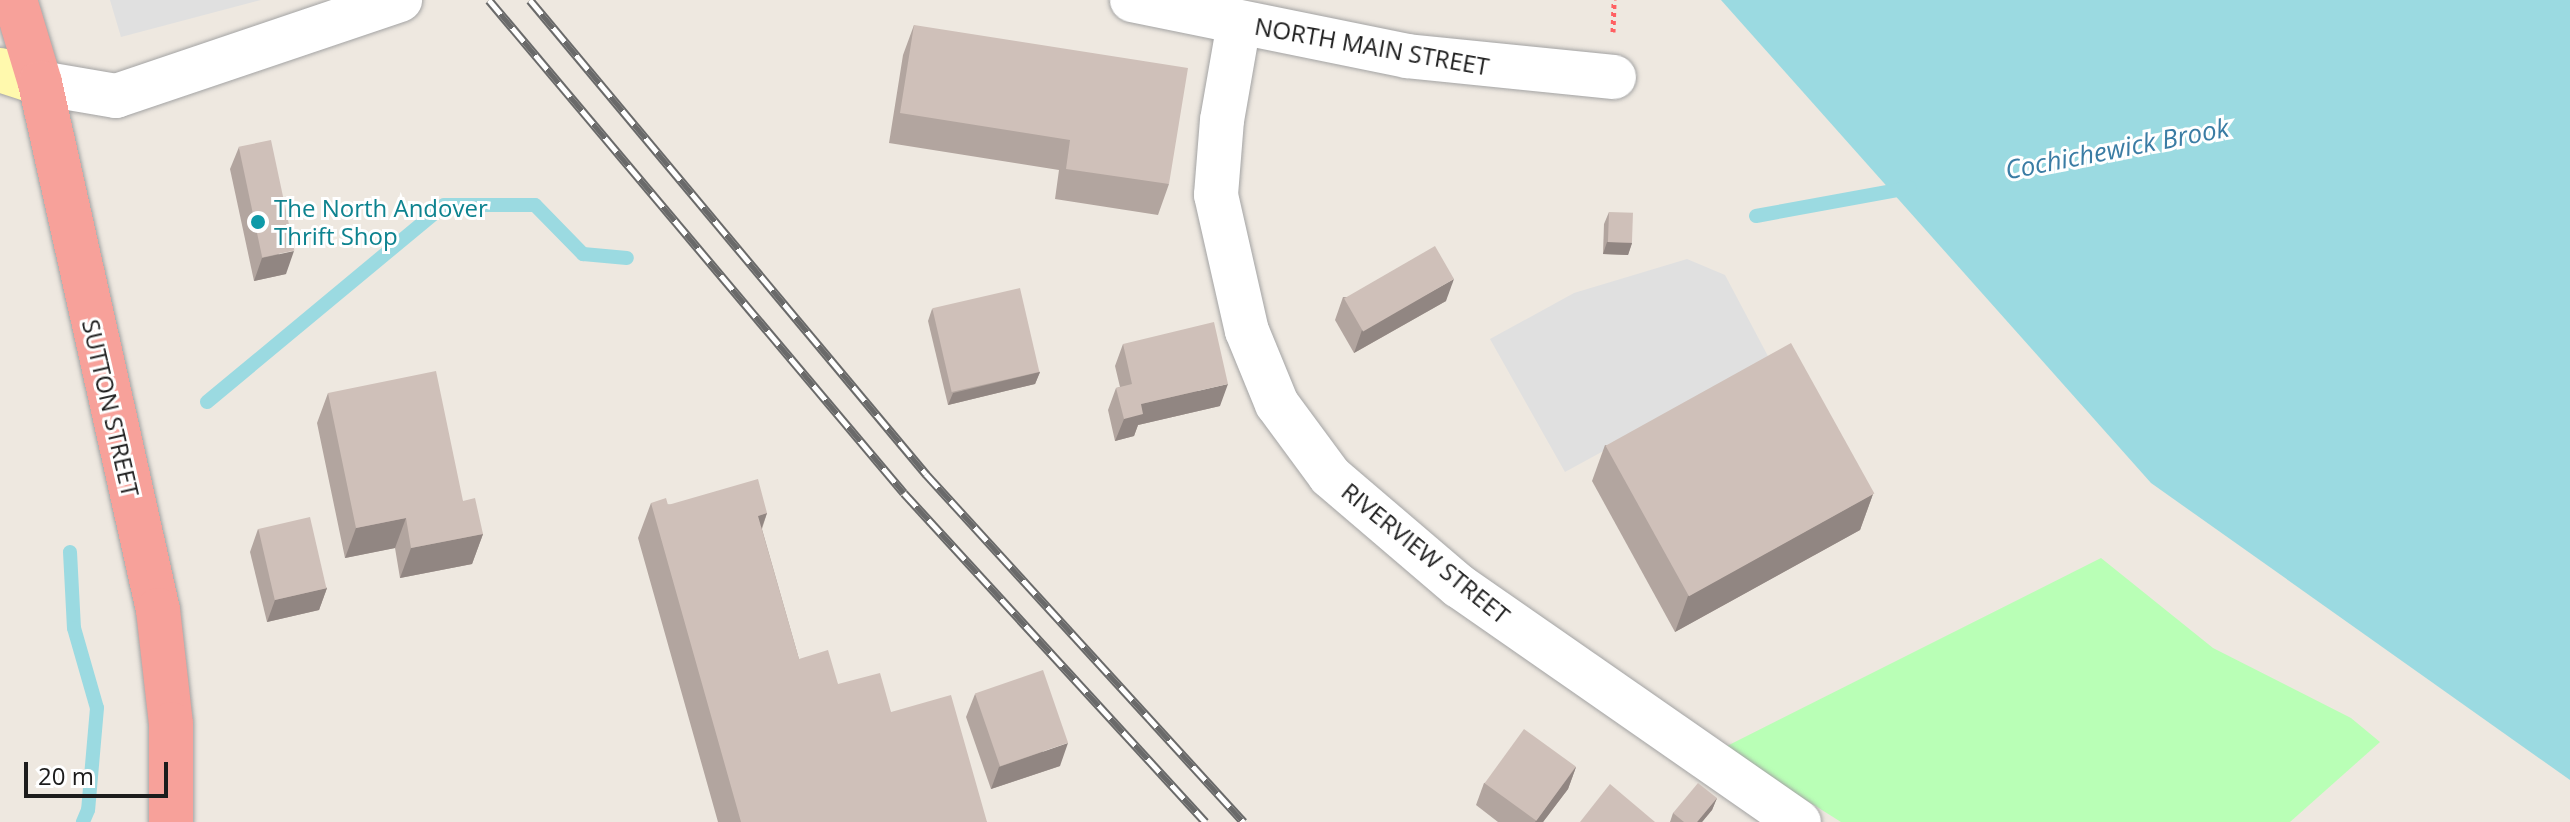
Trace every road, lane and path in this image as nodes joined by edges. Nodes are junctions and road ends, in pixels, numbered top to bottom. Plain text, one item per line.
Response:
1 (15, 0) edge
2 (400, 0) edge
3 (1132, 0) edge
4 (1239, 23) junction
5 (20, 76) edge
6 (1614, 77) dead end
7 (171, 822) edge
8 (1799, 822) edge

1 - 5 highway, SUTTON STREET
2 - 5 street
3 - 4 street, NORTH MAIN STREET
4 - 6 street, NORTH MAIN STREET
4 - 8 street, RIVERVIEW STREET
5 - 7 highway, SUTTON STREET

